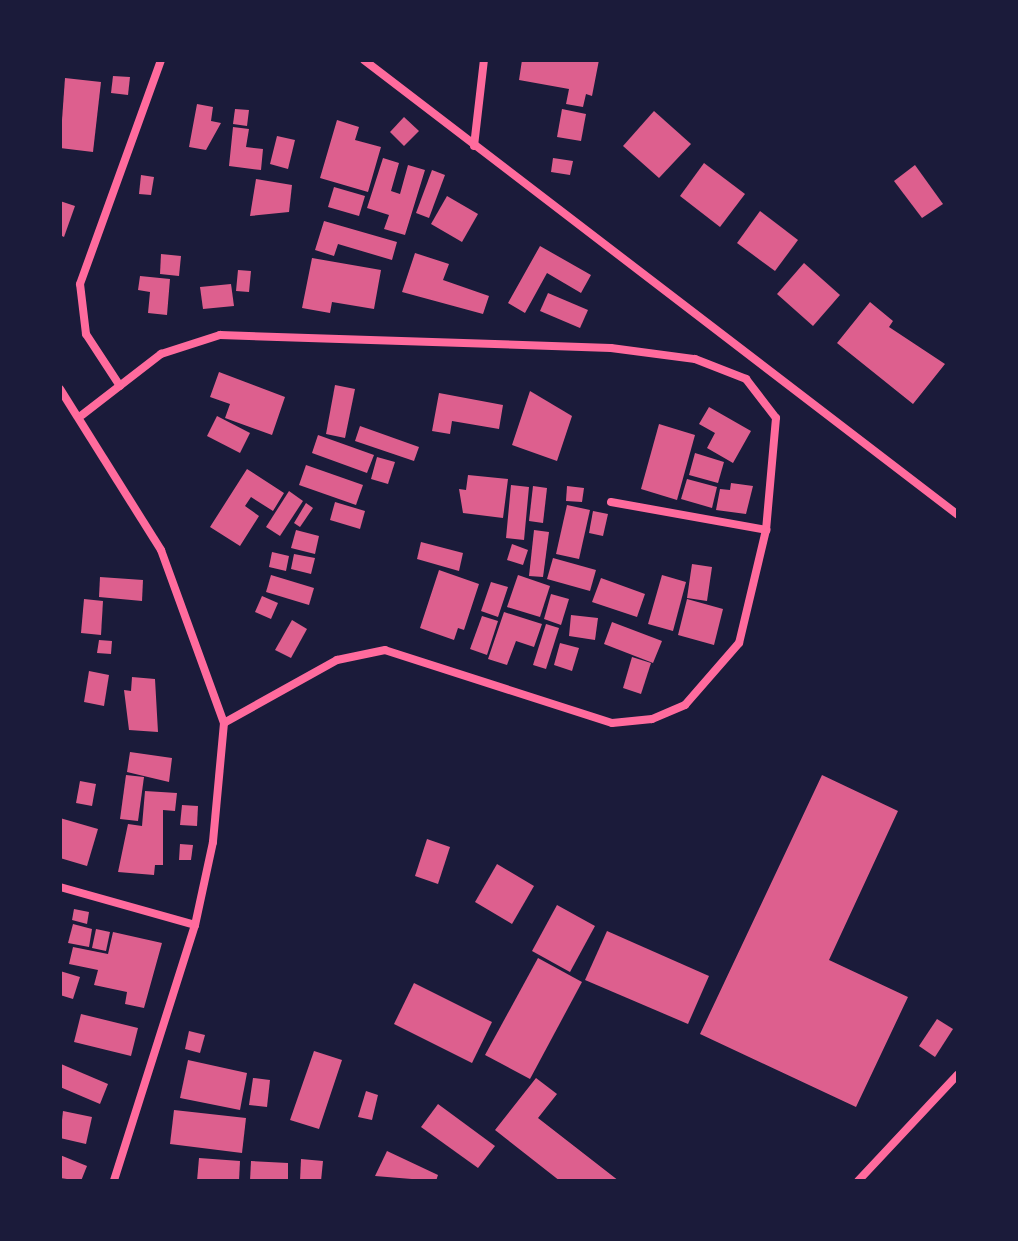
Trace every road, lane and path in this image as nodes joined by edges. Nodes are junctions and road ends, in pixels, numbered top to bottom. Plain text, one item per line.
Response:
1 (161, 60) edge
2 (364, 60) edge
3 (484, 60) edge
4 (474, 146) junction
5 (120, 386) junction
6 (60, 389) edge
7 (82, 415) junction
8 (611, 502) dead end
9 (958, 515) edge
10 (766, 530) junction
11 (224, 723) junction
12 (60, 887) edge
13 (195, 925) junction
14 (958, 1074) edge
15 (114, 1181) edge
16 (858, 1181) edge

1 - 5 street
2 - 4 street
3 - 4 street
4 - 9 street
5 - 7 street
5 - 10 street
6 - 7 street
7 - 11 street
8 - 10 street
10 - 11 street
11 - 13 street
12 - 13 street
13 - 15 street
14 - 16 street

